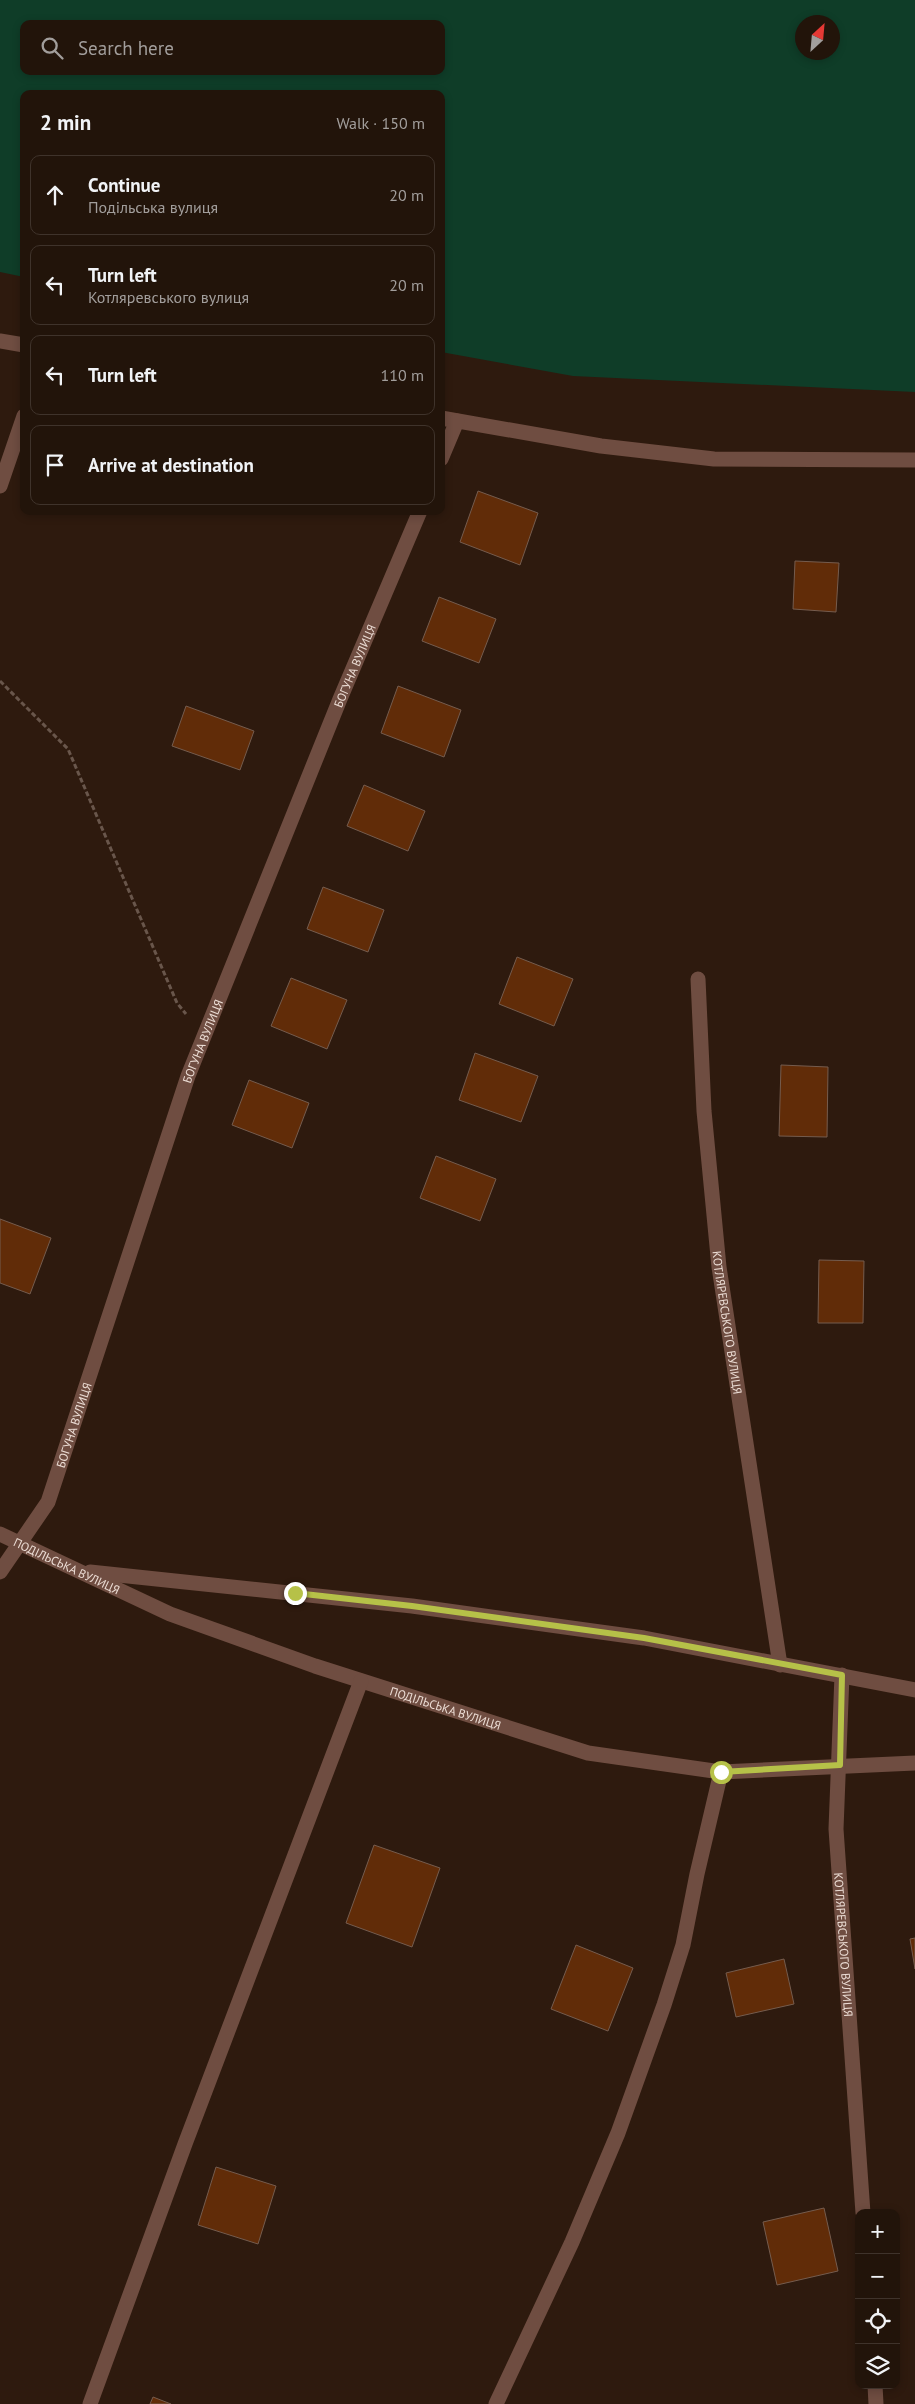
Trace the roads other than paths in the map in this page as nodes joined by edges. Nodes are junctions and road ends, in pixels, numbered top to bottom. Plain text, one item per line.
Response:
1 (0, 341) edge
2 (20, 344) edge
3 (445, 419) edge
4 (457, 421) junction
5 (20, 428) edge
6 (445, 450) edge
7 (915, 460) edge
8 (0, 486) edge
9 (418, 515) edge
10 (698, 979) dead end
11 (0, 1534) edge
12 (20, 1544) junction
13 (78, 1570) junction
14 (0, 1572) edge
15 (780, 1665) junction
16 (842, 1675) junction
17 (361, 1681) junction
18 (915, 1690) edge
19 (915, 1763) edge
20 (840, 1765) junction
21 (721, 1772) junction
22 (863, 2209) edge
23 (875, 2389) edge
24 (90, 2404) edge
25 (496, 2404) edge
26 (876, 2404) edge

1 - 2 street
3 - 4 street
4 - 6 street
4 - 7 street
5 - 8 street
9 - 12 street, БОГУНА ВУЛИЦЯ
10 - 15 street, КОТЛЯРЕВСЬКОГО ВУЛИЦЯ
11 - 12 street, ПОДІЛЬСЬКА ВУЛИЦЯ
12 - 13 street, ПОДІЛЬСЬКА ВУЛИЦЯ
12 - 14 street, БОГУНА ВУЛИЦЯ
13 - 15 street
13 - 17 street, ПОДІЛЬСЬКА ВУЛИЦЯ
15 - 16 street
16 - 18 street
16 - 20 street, КОТЛЯРЕВСЬКОГО ВУЛИЦЯ
17 - 21 street, ПОДІЛЬСЬКА ВУЛИЦЯ
17 - 24 street
19 - 20 street, ПОДІЛЬСЬКА ВУЛИЦЯ
20 - 21 street, ПОДІЛЬСЬКА ВУЛИЦЯ
20 - 22 street, КОТЛЯРЕВСЬКОГО ВУЛИЦЯ
21 - 25 street
23 - 26 street

